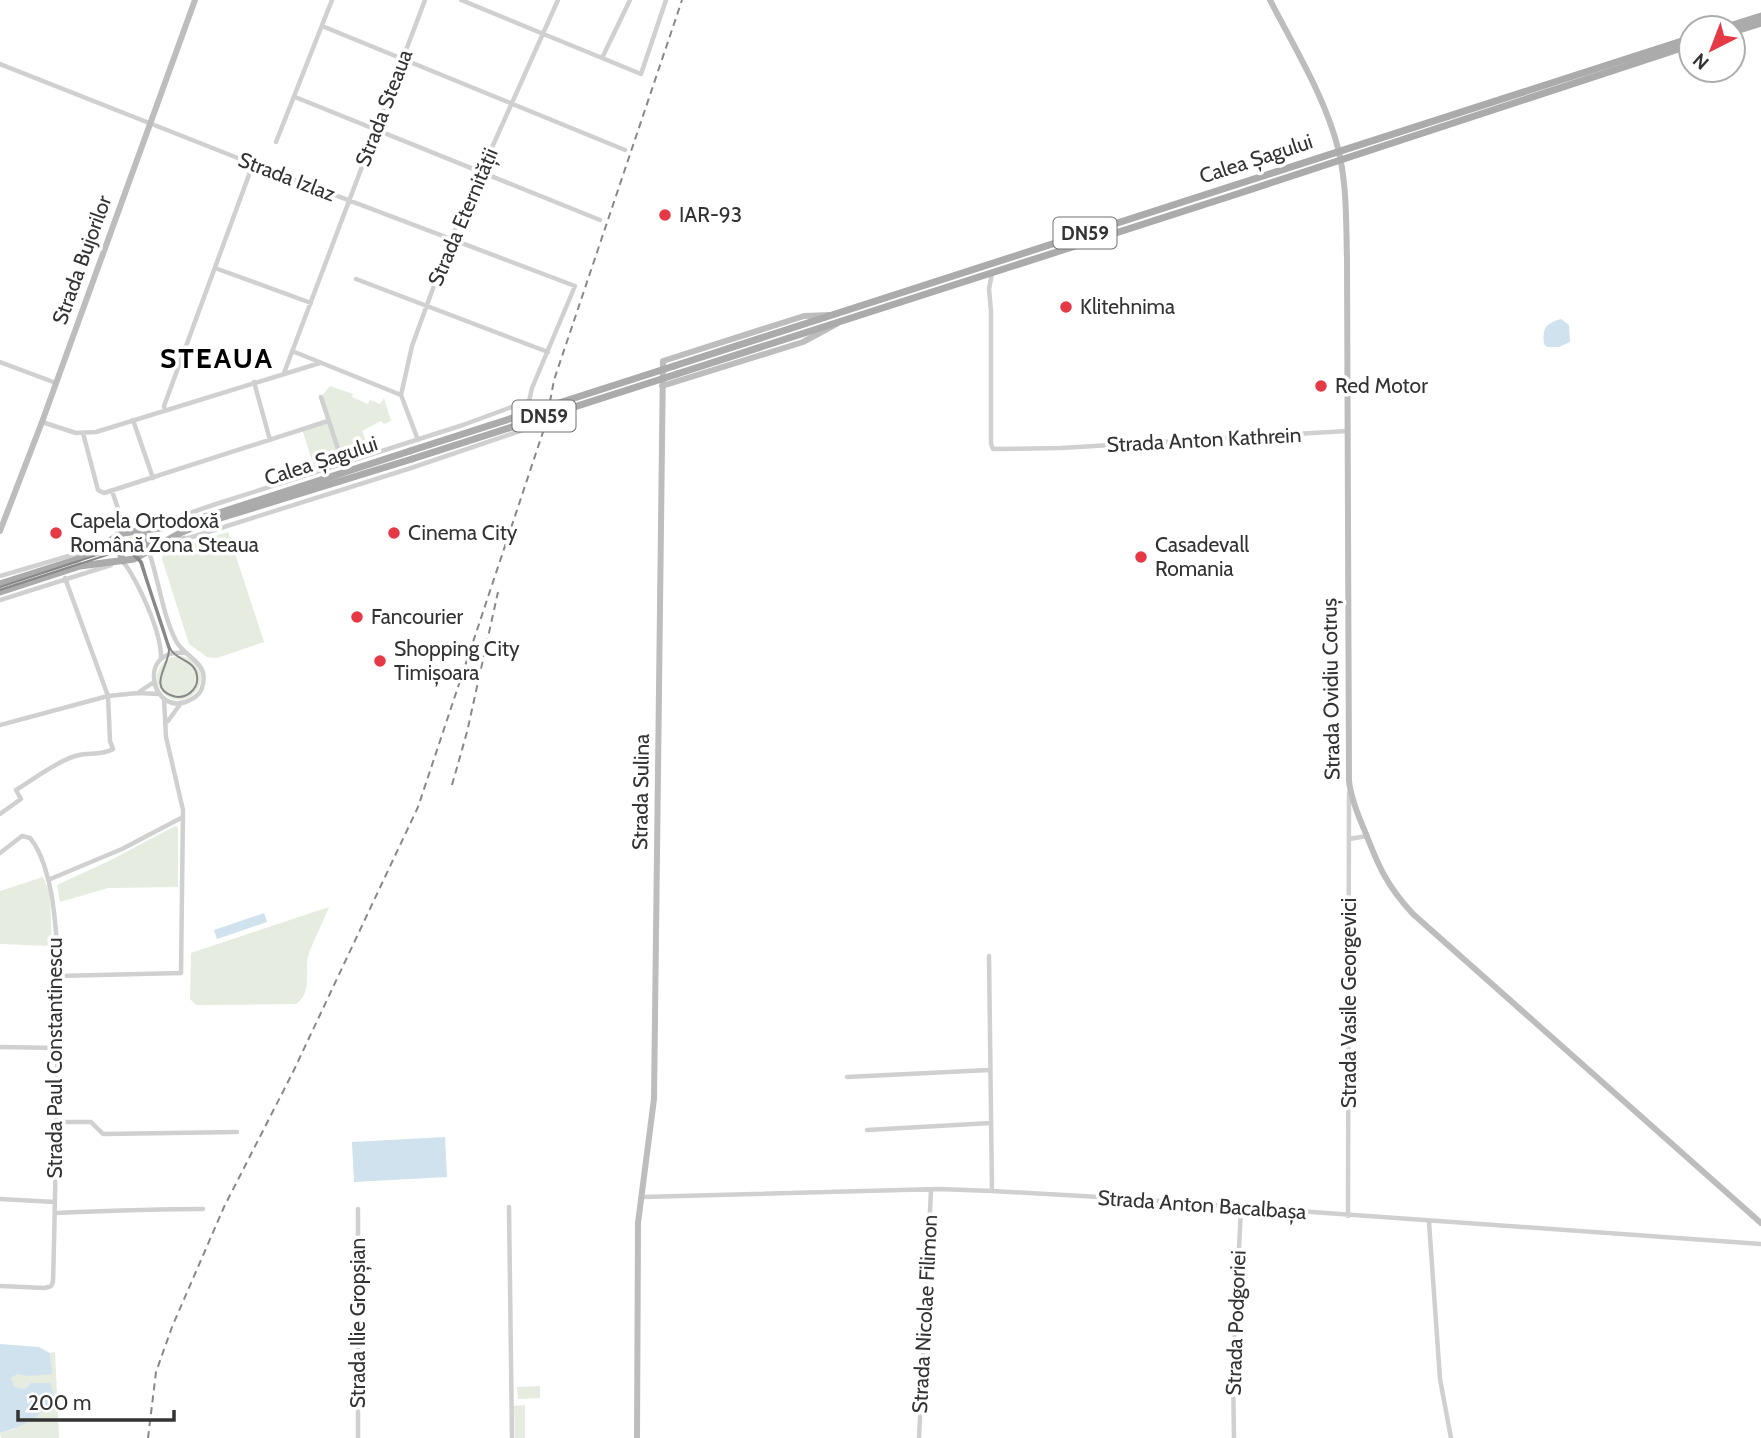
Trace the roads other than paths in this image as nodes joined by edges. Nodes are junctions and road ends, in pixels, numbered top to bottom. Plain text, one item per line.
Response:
1 (195, 0) edge
2 (332, 0) edge
3 (425, 0) edge
4 (461, 0) edge
5 (558, 0) edge
6 (630, 0) edge
7 (666, 0) edge
8 (1270, 0) edge
9 (322, 26) junction
10 (543, 33) junction
11 (1677, 42) edge
12 (1677, 50) edge
13 (602, 58) junction
14 (402, 60) junction
15 (0, 64) edge
16 (295, 97) junction
17 (512, 103) junction
18 (150, 123) junction
19 (376, 130) junction
20 (276, 142) dead end
21 (625, 150) dead end
22 (1339, 151) junction
23 (1341, 160) junction
24 (253, 164) junction
25 (480, 172) junction
26 (349, 201) junction
27 (600, 220) dead end
28 (451, 239) junction
29 (215, 268) junction
30 (993, 272) junction
31 (978, 276) junction
32 (356, 279) dead end
33 (989, 289) junction
34 (310, 303) junction
35 (426, 306) junction
36 (832, 315) junction
37 (842, 320) junction
38 (292, 351) junction
39 (548, 352) junction
40 (663, 361) joint
41 (0, 362) edge
42 (320, 363) junction
43 (676, 370) junction
44 (284, 373) junction
45 (56, 383) junction
46 (254, 383) junction
47 (662, 386) junction
48 (401, 395) junction
49 (321, 397) dead end
50 (529, 401) junction
51 (165, 410) junction
52 (133, 420) junction
53 (328, 421) junction
54 (473, 421) junction
55 (42, 422) junction
56 (1347, 431) junction
57 (83, 433) junction
58 (270, 440) junction
59 (418, 440) junction
60 (480, 444) junction
61 (411, 455) junction
62 (343, 464) junction
63 (153, 478) junction
64 (112, 491) junction
65 (122, 520) junction
66 (167, 527) junction
67 (131, 530) junction
68 (142, 530) junction
69 (0, 531) edge
70 (118, 535) junction
71 (172, 538) junction
72 (97, 549) junction
73 (149, 552) junction
74 (123, 561) junction
75 (0, 576) edge
76 (65, 578) junction
77 (0, 584) edge
78 (0, 592) edge
79 (0, 600) edge
80 (185, 653) junction
81 (161, 660) junction
82 (154, 682) junction
83 (138, 693) junction
84 (159, 694) junction
85 (108, 696) junction
86 (164, 699) junction
87 (181, 703) junction
88 (0, 725) edge
89 (166, 725) junction
90 (1350, 791) junction
91 (0, 814) edge
92 (183, 817) junction
93 (1367, 836) junction
94 (1349, 839) junction
95 (0, 853) edge
96 (48, 880) junction
97 (989, 956) dead end
98 (57, 976) junction
99 (0, 1047) edge
100 (58, 1051) junction
101 (989, 1070) junction
102 (847, 1077) dead end
103 (56, 1122) junction
104 (991, 1123) junction
105 (867, 1130) dead end
106 (237, 1132) dead end
107 (930, 1190) junction
108 (992, 1191) junction
109 (642, 1197) junction
110 (0, 1199) edge
111 (55, 1202) junction
112 (509, 1207) dead end
113 (1241, 1208) junction
114 (203, 1209) dead end
115 (358, 1209) dead end
116 (55, 1213) junction
117 (1348, 1216) junction
118 (1429, 1222) junction
119 (1761, 1223) edge
120 (1761, 1244) edge
121 (0, 1286) edge
122 (358, 1438) edge
123 (512, 1438) edge
124 (637, 1438) edge
125 (919, 1438) edge
126 (1234, 1438) edge
127 (1451, 1438) edge

1 - 18 main road, Strada Bujorilor
2 - 9 street
3 - 14 street, Strada Steaua
4 - 10 street
5 - 10 street, Strada Eternității
6 - 13 street
7 - 13 street
8 - 22 main road, Strada Ovidiu Cotruș
9 - 14 street
9 - 16 street
10 - 13 street
10 - 17 street, Strada Eternității
11 - 22 main road, Calea Șagului / DN59
12 - 23 main road, Calea Șagului / DN59
14 - 17 street
14 - 19 street, Strada Steaua
15 - 18 street, Strada Izlaz
16 - 19 street
16 - 20 street
17 - 21 street
17 - 25 street, Strada Eternității
18 - 24 street, Strada Izlaz
18 - 45 main road, Strada Bujorilor
19 - 25 street
19 - 26 street, Strada Steaua
22 - 23 main road, Strada Ovidiu Cotruș
22 - 36 main road, Calea Șagului / DN59
23 - 30 main road, Calea Șagului / DN59
23 - 56 main road, Strada Ovidiu Cotruș
24 - 26 street, Strada Izlaz
24 - 29 street
25 - 27 street
25 - 28 street, Strada Eternității
26 - 28 street, Strada Izlaz
26 - 34 street, Strada Steaua
28 - 35 street, Strada Eternității
28 - 39 street, Strada Izlaz
29 - 34 street
29 - 51 street
30 - 31 main road, Calea Șagului / DN59
30 - 33 street
31 - 33 street
31 - 37 main road, Calea Șagului / DN59
32 - 35 street
33 - 56 street, Strada Anton Kathrein
34 - 38 street, Strada Steaua
35 - 39 street
35 - 48 street, Strada Eternității
36 - 40 main road, Calea Șagului
36 - 43 main road, Calea Șagului / DN59
37 - 43 main road, Calea Șagului / DN59
37 - 47 main road, Calea Șagului
38 - 42 street
38 - 44 street, Strada Steaua
39 - 50 street
40 - 47 main road, Strada Sulina
41 - 45 street
42 - 44 street
42 - 48 street
43 - 61 main road, Calea Șagului / DN59, bridge
44 - 46 street
45 - 55 main road, Strada Bujorilor
46 - 51 street
46 - 58 street
47 - 109 main road, Strada Sulina
48 - 59 street
49 - 53 street
50 - 54 street, Calea Șagului
50 - 60 street, Calea Șagului
51 - 52 street
52 - 57 street
52 - 63 street
53 - 58 street
53 - 62 street
54 - 59 street, Calea Șagului
54 - 60 street
55 - 57 street
55 - 69 main road, Strada Bujorilor
56 - 90 main road, Strada Ovidiu Cotruș
57 - 64 street
58 - 63 street
59 - 62 street, Calea Șagului
60 - 71 street, Calea Șagului
61 - 66 main road, Calea Șagului / DN59
61 - 71 main road, Calea Șagului / DN59
62 - 66 street, Calea Șagului
63 - 64 street
64 - 65 street
65 - 67 street
65 - 70 street
66 - 68 main road, Calea Șagului / DN59
67 - 68 main road, Calea Șagului / DN59
67 - 70 main road, Calea Șagului / DN59
68 - 73 main road
70 - 72 main road, Calea Șagului / DN59
70 - 74 main road
71 - 73 main road, Calea Șagului / DN59
72 - 75 street, Calea Șagului
72 - 77 main road, Calea Șagului / DN59
73 - 74 main road, Calea Șagului / DN59
73 - 80 street
74 - 76 street, Calea Șagului
74 - 78 main road, Calea Șagului / DN59
74 - 81 street
76 - 79 street, Calea Șagului
76 - 85 street
80 - 81 street
80 - 87 street
81 - 82 street
82 - 83 street
82 - 84 street
83 - 84 street
83 - 85 street
84 - 86 street
85 - 88 street
85 - 91 street
86 - 87 street
86 - 89 street
87 - 89 street
89 - 92 street
90 - 93 main road, Strada Ovidiu Cotruș
90 - 94 street, Strada Vasile Georgevici
92 - 96 street
92 - 98 street
93 - 94 street
93 - 119 main road, Strada Ovidiu Cotruș
94 - 117 street, Strada Vasile Georgevici
95 - 96 street, Strada Paul Constantinescu
96 - 98 street, Strada Paul Constantinescu
97 - 101 street
98 - 100 street, Strada Paul Constantinescu
99 - 100 street
100 - 103 street, Strada Paul Constantinescu
101 - 102 street
101 - 104 street
103 - 106 street
103 - 111 street, Strada Paul Constantinescu
104 - 105 street
104 - 108 street
107 - 108 street, Strada Anton Bacalbașa
107 - 109 street, Strada Anton Bacalbașa
107 - 125 street, Strada Nicolae Filimon
108 - 113 street, Strada Anton Bacalbașa
109 - 124 main road, Strada Sulina
110 - 111 street
111 - 116 street, Strada Paul Constantinescu
112 - 123 street
113 - 117 street, Strada Anton Bacalbașa
113 - 126 street, Strada Podgoriei
114 - 116 street
115 - 122 street, Strada Ilie Gropșian
116 - 121 street, Strada Paul Constantinescu
117 - 118 street, Strada Anton Bacalbașa
118 - 120 street, Strada Anton Bacalbașa
118 - 127 street

